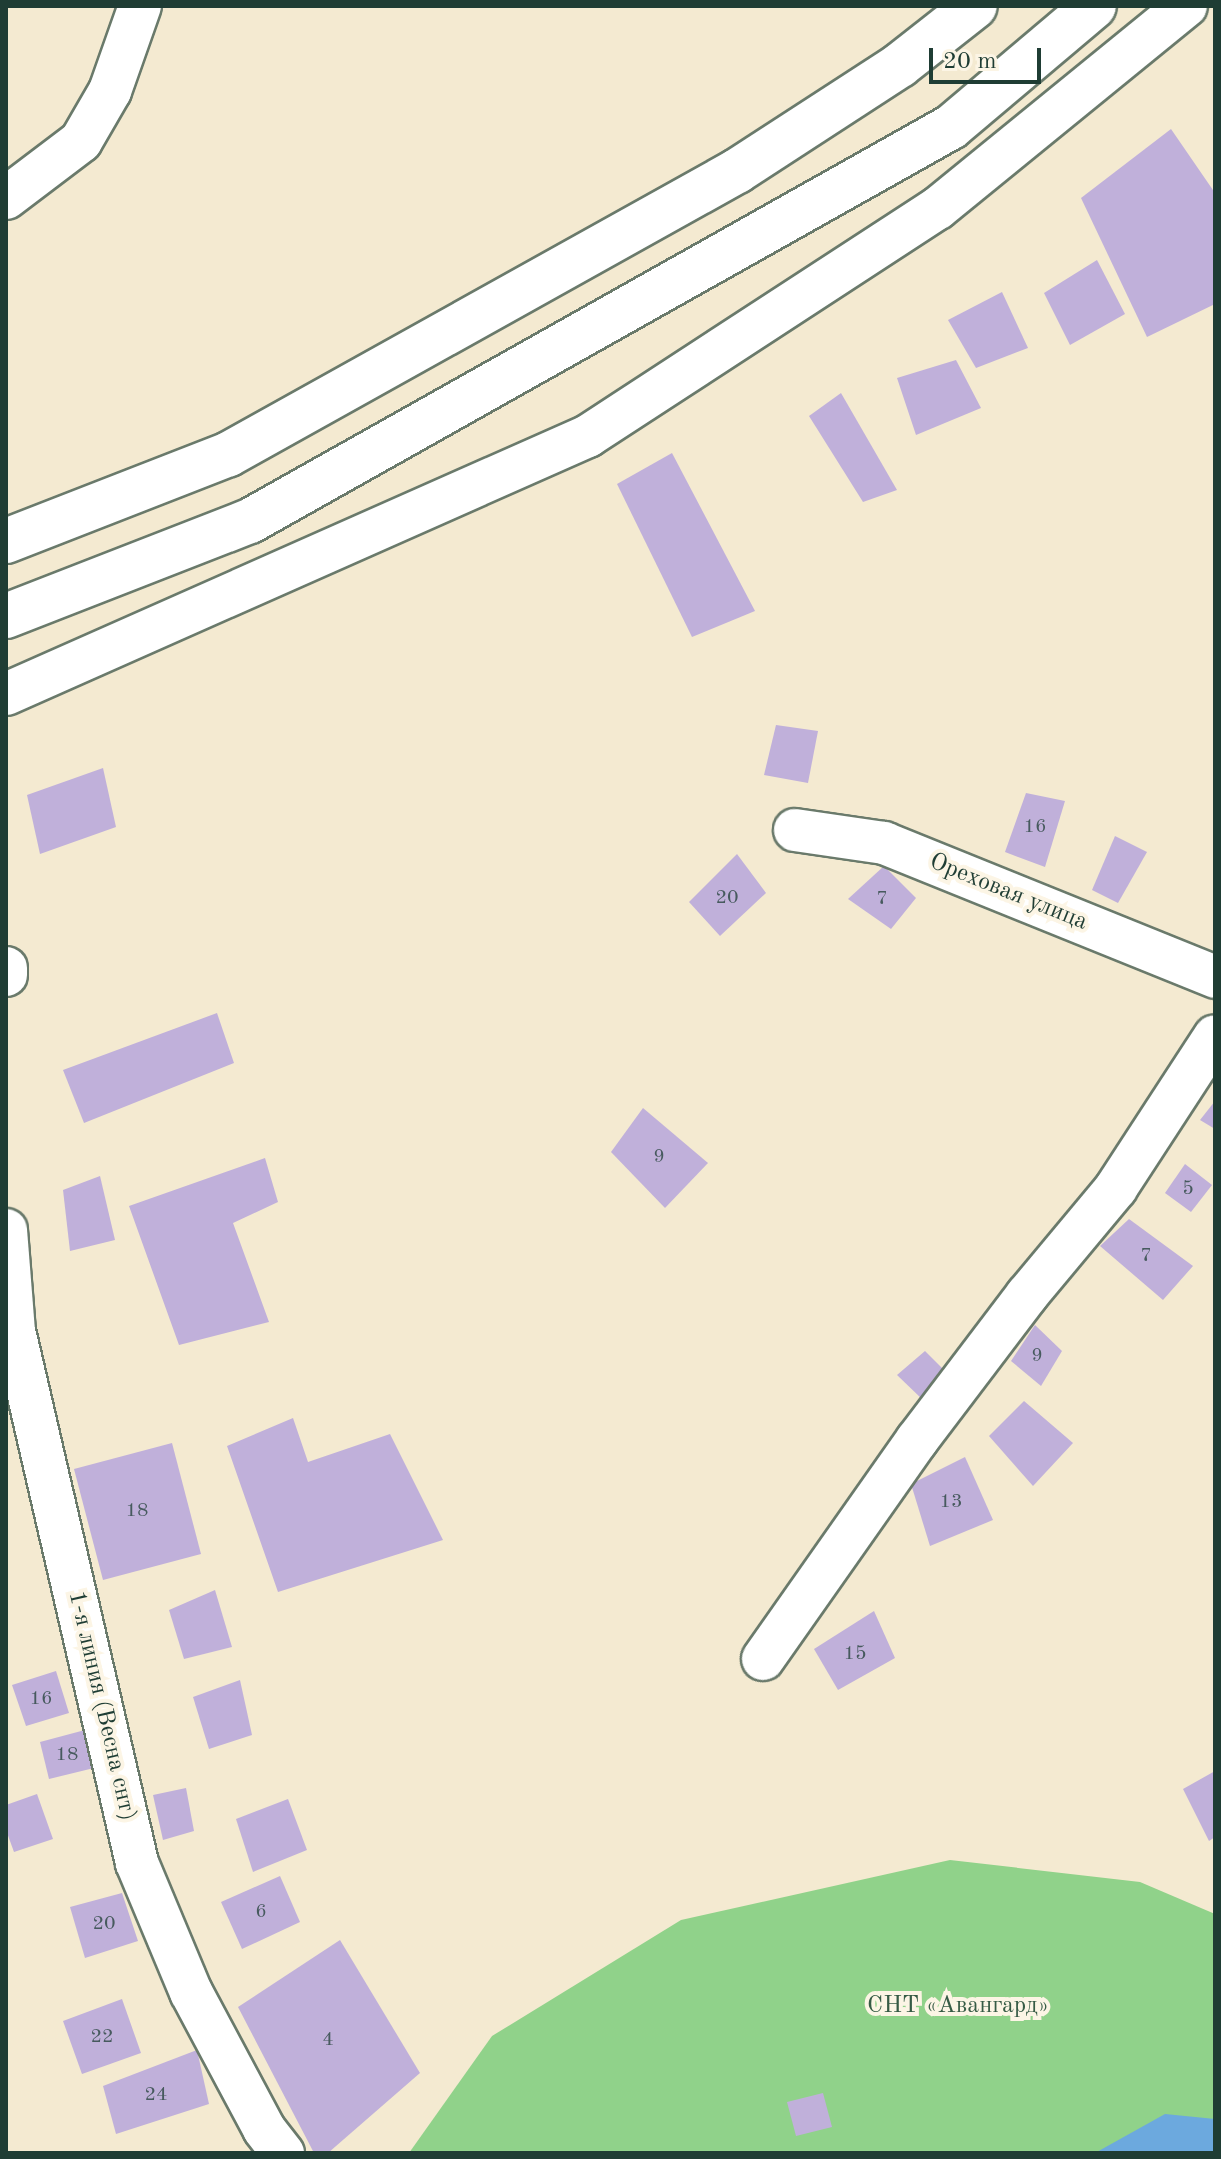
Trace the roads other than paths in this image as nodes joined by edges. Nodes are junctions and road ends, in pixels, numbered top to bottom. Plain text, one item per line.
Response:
1 (140, 6) edge
2 (975, 6) edge
3 (1094, 6) edge
4 (1186, 6) edge
5 (6, 198) edge
6 (6, 541) edge
7 (6, 616) edge
8 (6, 694) edge
9 (795, 830) dead end
10 (6, 968) edge
11 (6, 975) edge
12 (1215, 977) edge
13 (1215, 1036) edge
14 (6, 1230) edge
15 (763, 1659) dead end
16 (283, 2153) edge

1 - 5 street
2 - 6 main road
3 - 7 main road
4 - 8 street
9 - 12 street, Ореховая улица
10 - 11 street
13 - 15 street
14 - 16 street, 1-я линия (Весна снт)

